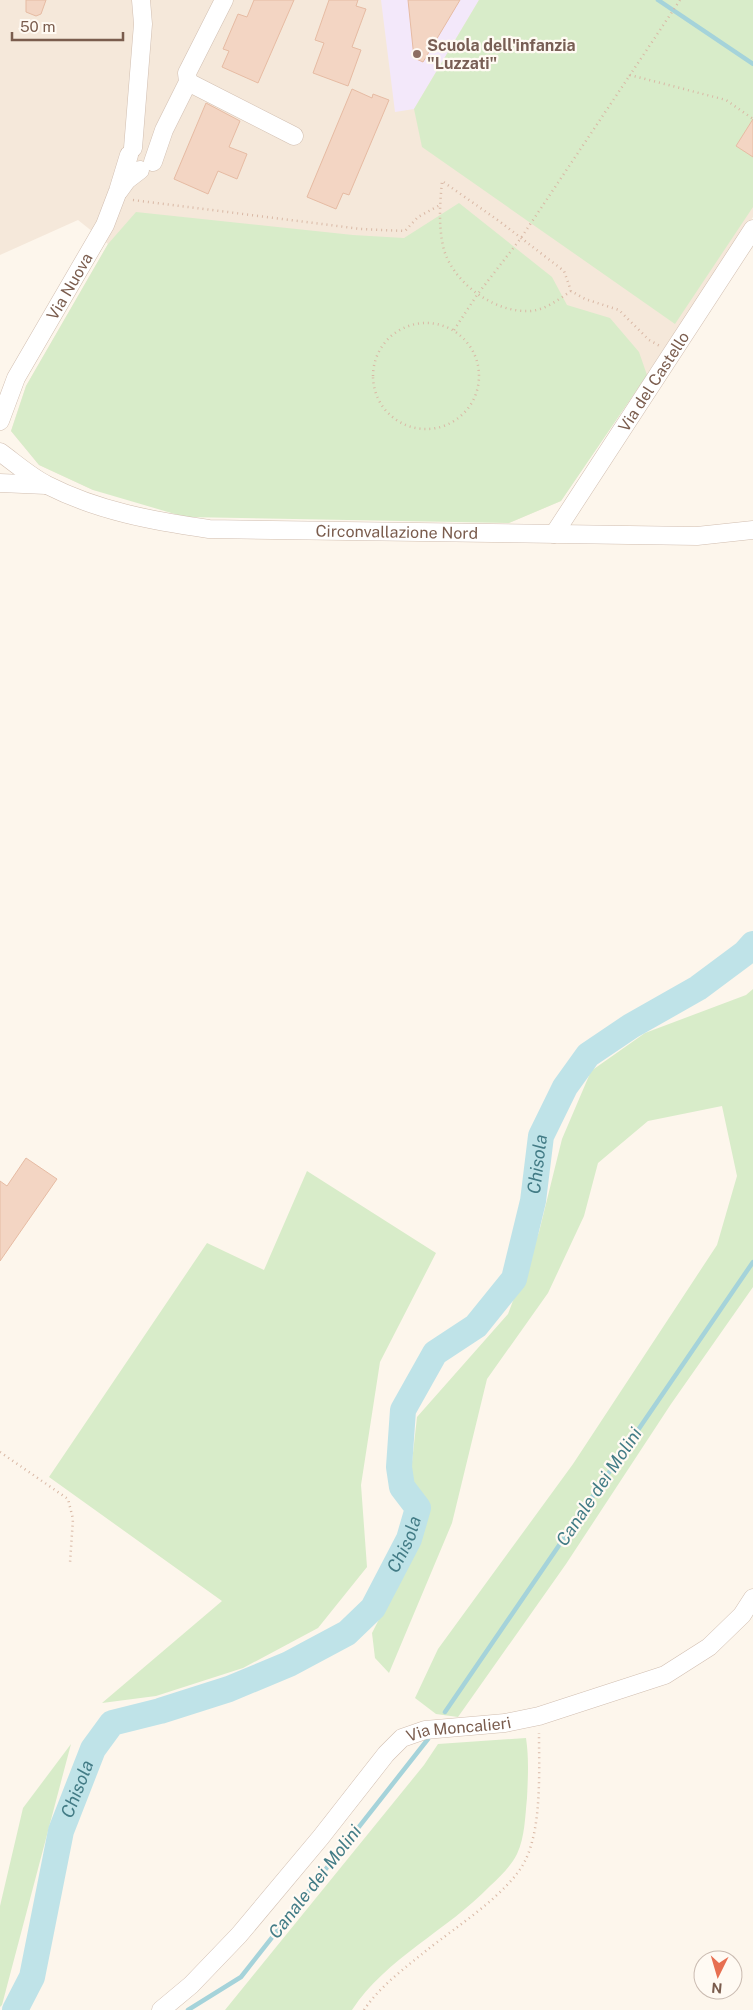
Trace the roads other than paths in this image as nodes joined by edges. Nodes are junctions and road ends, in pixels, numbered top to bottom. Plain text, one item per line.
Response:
1 (141, 0) edge
2 (224, 0) edge
3 (188, 82) junction
4 (164, 130) junction
5 (294, 136) dead end
6 (135, 149) junction
7 (146, 165) junction
8 (125, 195) junction
9 (753, 229) edge
10 (16, 378) junction
11 (0, 393) edge
12 (0, 421) edge
13 (0, 452) edge
14 (0, 483) edge
15 (46, 485) junction
16 (753, 530) edge
17 (554, 534) junction
18 (753, 1598) edge
19 (161, 2010) edge

1 - 6 street, Via Nuova
2 - 3 street
3 - 4 street
3 - 5 street
4 - 6 street
4 - 7 street
6 - 7 street
6 - 8 street, Via Nuova
7 - 8 street, Via Nuova
8 - 10 street, Via Nuova
9 - 17 street, Via del Castello
10 - 11 street, Via Nuova
10 - 12 street, Via Nuova
13 - 15 street, Circonvallazione Nord
14 - 15 street, Circonvallazione Nord
15 - 17 street, Circonvallazione Nord
16 - 17 street, Circonvallazione Nord
18 - 19 street, Via Moncalieri

